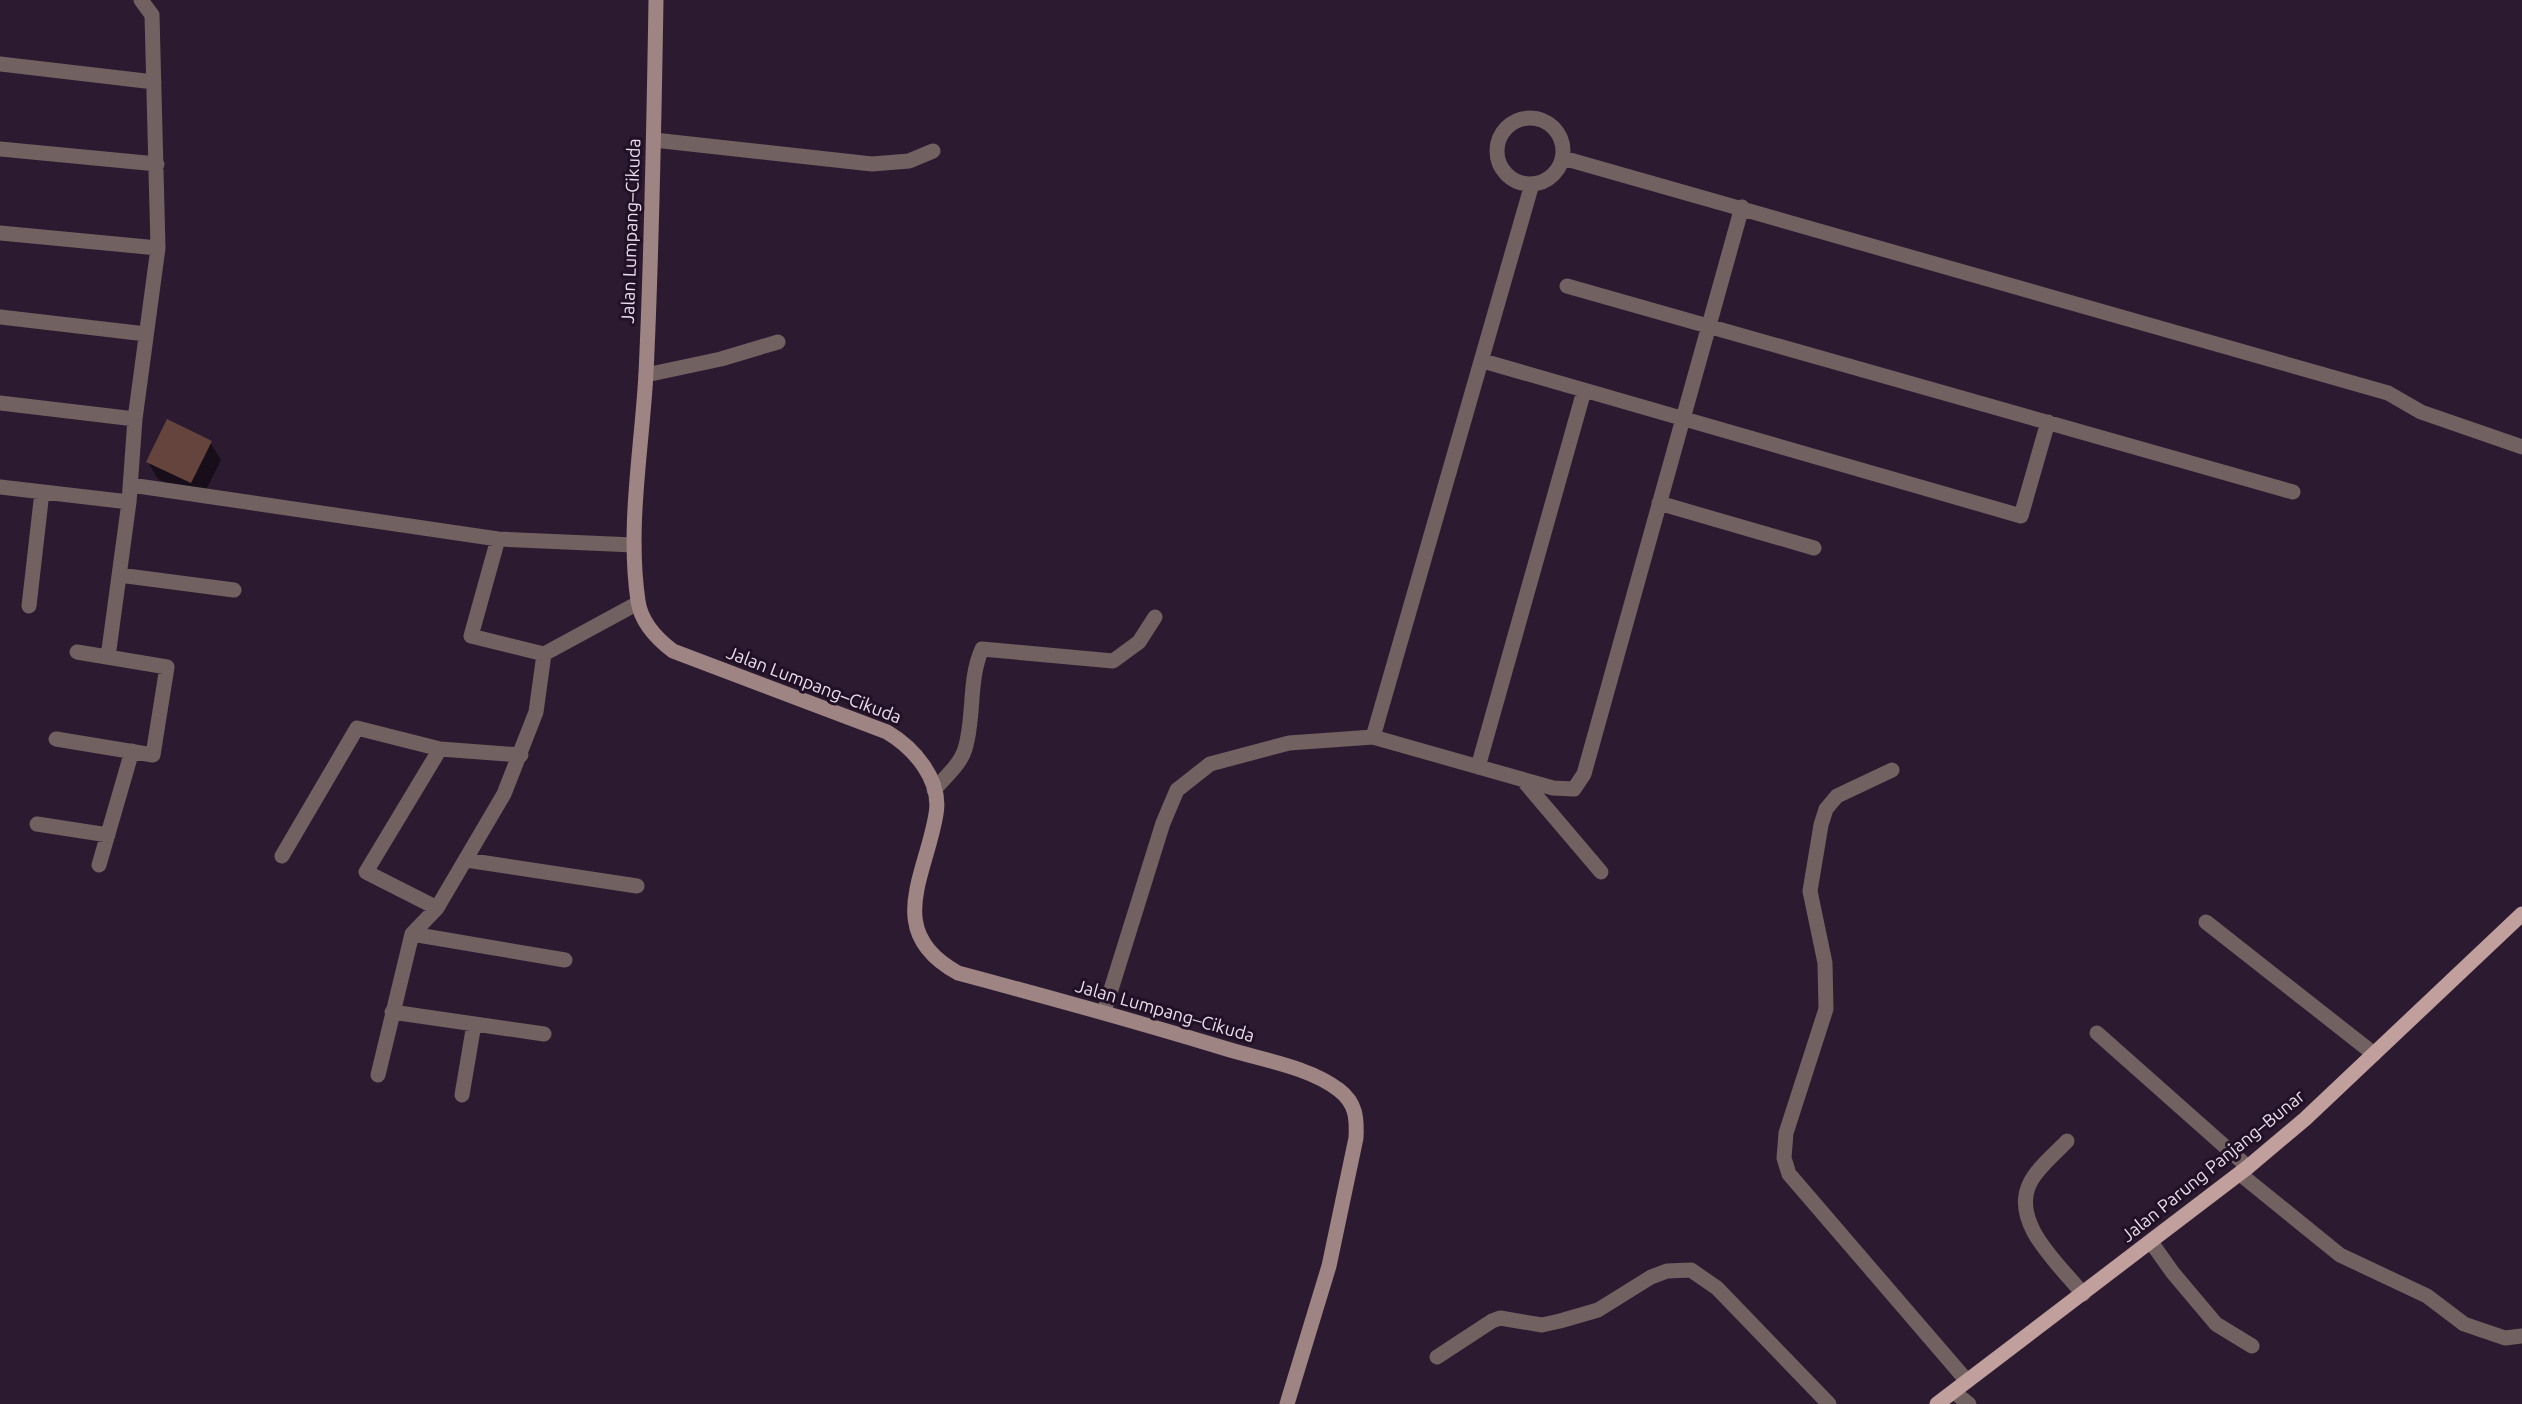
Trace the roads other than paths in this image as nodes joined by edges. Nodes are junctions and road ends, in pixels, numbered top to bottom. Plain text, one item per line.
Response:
1 (141, 0) edge
2 (656, 0) edge
3 (0, 64) edge
4 (154, 82) junction
5 (654, 140) junction
6 (0, 149) edge
7 (933, 152) dead end
8 (1563, 158) junction
9 (157, 164) junction
10 (1532, 184) junction
11 (1742, 207) junction
12 (0, 233) edge
13 (158, 248) junction
14 (1567, 286) dead end
15 (0, 317) edge
16 (1709, 326) junction
17 (146, 333) junction
18 (778, 342) dead end
19 (1483, 361) junction
20 (646, 375) junction
21 (1584, 391) junction
22 (0, 403) edge
23 (135, 419) junction
24 (1683, 419) junction
25 (2048, 422) junction
26 (2522, 447) edge
27 (131, 485) junction
28 (0, 487) edge
29 (42, 492) junction
30 (2293, 492) dead end
31 (129, 502) junction
32 (1659, 503) junction
33 (498, 539) junction
34 (634, 545) junction
35 (1814, 548) dead end
36 (119, 575) junction
37 (234, 590) dead end
38 (638, 603) junction
39 (29, 606) dead end
40 (1155, 617) dead end
41 (76, 652) dead end
42 (544, 654) junction
43 (108, 657) junction
44 (1373, 737) junction
45 (56, 739) dead end
46 (440, 749) junction
47 (132, 752) junction
48 (521, 755) junction
49 (1478, 767) junction
50 (1892, 770) dead end
51 (1521, 779) junction
52 (934, 790) junction
53 (37, 824) dead end
54 (108, 835) junction
55 (282, 856) dead end
56 (466, 860) junction
57 (99, 865) dead end
58 (1602, 872) dead end
59 (637, 886) dead end
60 (437, 909) junction
61 (2522, 914) edge
62 (2206, 922) dead end
63 (412, 934) junction
64 (565, 960) dead end
65 (392, 1012) junction
66 (1104, 1012) junction
67 (474, 1024) junction
68 (2097, 1033) dead end
69 (544, 1034) dead end
70 (2374, 1054) junction
71 (378, 1075) dead end
72 (462, 1095) dead end
73 (2067, 1141) dead end
74 (2244, 1171) junction
75 (2151, 1242) junction
76 (2083, 1294) junction
77 (2522, 1336) edge
78 (2252, 1346) dead end
79 (1437, 1357) dead end
80 (1967, 1381) junction
81 (1954, 1392) junction
82 (1291, 1402) edge
83 (1829, 1404) edge
84 (1937, 1404) edge
85 (1969, 1404) edge

1 - 4 street
2 - 5 street, Jalan Lumpang–Cikuda
3 - 4 street
4 - 9 street
5 - 7 street
5 - 20 street, Jalan Lumpang–Cikuda
6 - 9 street
8 - 10 street
8 - 10 street
8 - 11 street
9 - 13 street
10 - 19 street
11 - 16 street
11 - 26 street
12 - 13 street
13 - 17 street
14 - 16 street
15 - 17 street
16 - 24 street
16 - 25 street
17 - 23 street
18 - 20 street
19 - 21 street
19 - 44 street
20 - 34 street, Jalan Lumpang–Cikuda
21 - 24 street
21 - 49 street
22 - 23 street
23 - 27 street
24 - 25 street
24 - 32 street
25 - 30 street
27 - 31 street
27 - 33 street
28 - 29 street
29 - 31 street
29 - 39 street
31 - 36 street
32 - 35 street
32 - 51 street
33 - 34 street
33 - 42 street
34 - 38 street, Jalan Lumpang–Cikuda
36 - 37 street
36 - 43 street
38 - 42 street
38 - 52 street, Jalan Lumpang–Cikuda
40 - 52 street
41 - 43 street
42 - 48 street
43 - 47 street
44 - 49 street
44 - 66 street
45 - 47 street
46 - 48 street
46 - 55 street
46 - 60 street
47 - 54 street
48 - 56 street
49 - 51 street
50 - 80 street
51 - 58 street
52 - 66 street, Jalan Lumpang–Cikuda
53 - 54 street
54 - 57 street
56 - 59 street
56 - 60 street
60 - 63 street
61 - 70 main road, Jalan Parung Panjang–Bunar
62 - 70 street
63 - 64 street
63 - 65 street
65 - 67 street
65 - 71 street
66 - 82 street, Jalan Lumpang–Cikuda
67 - 69 street
67 - 72 street
68 - 74 street
70 - 74 main road, Jalan Parung Panjang–Bunar
73 - 76 street
74 - 75 main road, Jalan Parung Panjang–Bunar
74 - 77 street
75 - 76 main road, Jalan Parung Panjang–Bunar
75 - 78 street
76 - 80 main road, Jalan Parung Panjang–Bunar
79 - 83 street
80 - 81 main road, Jalan Parung Panjang–Bunar
81 - 84 main road, Jalan Parung Panjang–Bunar
81 - 85 street

